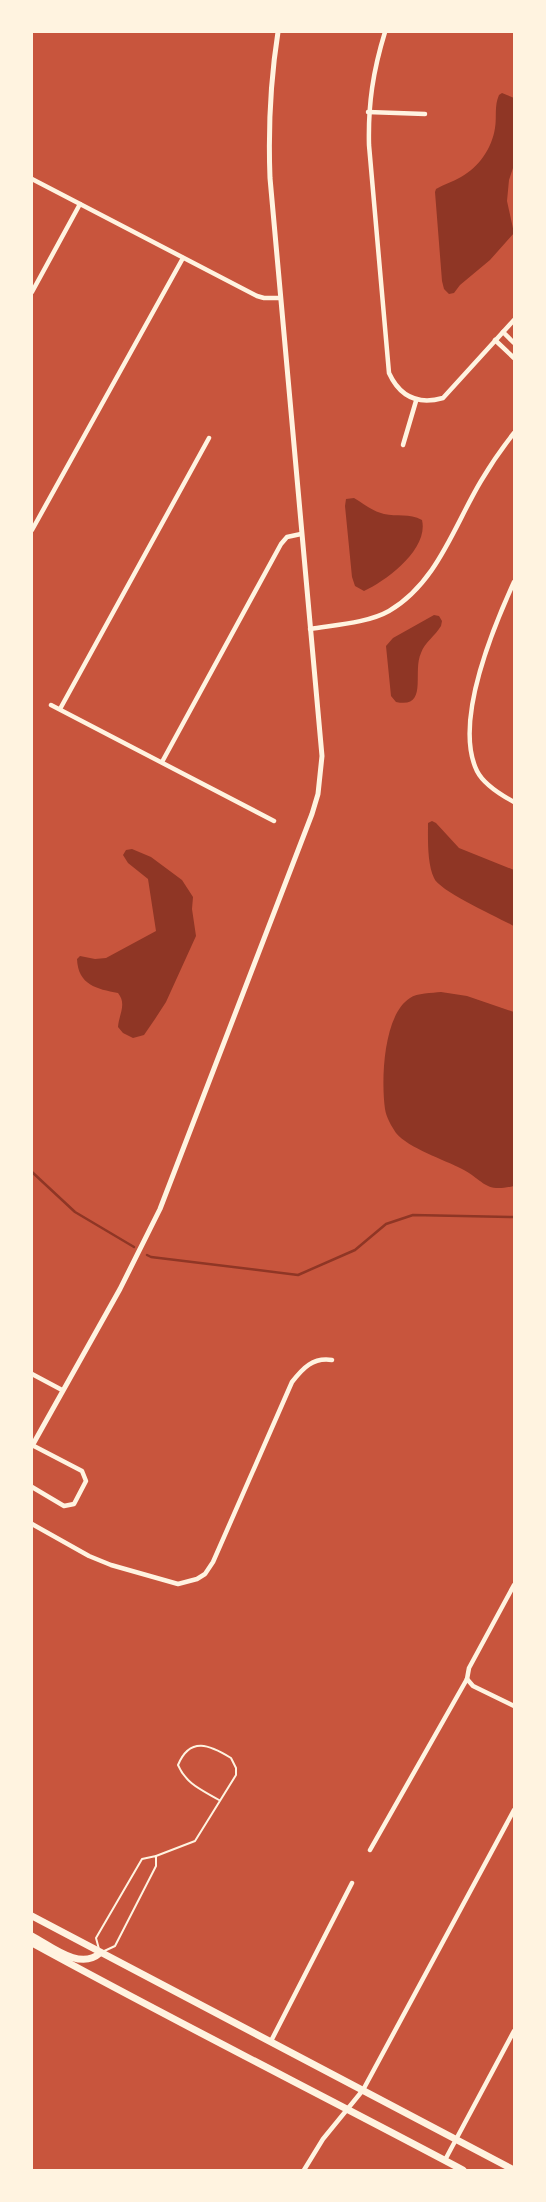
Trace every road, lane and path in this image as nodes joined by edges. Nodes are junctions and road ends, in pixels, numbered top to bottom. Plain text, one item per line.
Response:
1 (278, 32) edge
2 (385, 32) edge
3 (368, 112) junction
4 (425, 114) dead end
5 (32, 178) edge
6 (80, 204) junction
7 (183, 258) junction
8 (32, 292) edge
9 (280, 298) junction
10 (514, 320) edge
11 (502, 332) junction
12 (495, 340) junction
13 (514, 343) edge
14 (514, 358) edge
15 (416, 401) junction
16 (514, 433) edge
17 (209, 438) dead end
18 (403, 445) dead end
19 (32, 530) edge
20 (301, 534) junction
21 (514, 582) edge
22 (310, 629) junction
23 (51, 705) dead end
24 (60, 709) junction
25 (162, 762) junction
26 (514, 802) edge
27 (274, 821) dead end
28 (332, 1360) dead end
29 (32, 1374) edge
30 (62, 1390) junction
31 (32, 1446) edge
32 (32, 1487) edge
33 (32, 1524) edge
34 (514, 1585) edge
35 (467, 1679) junction
36 (514, 1706) edge
37 (219, 1800) junction
38 (514, 1810) edge
39 (370, 1850) dead end
40 (156, 1856) junction
41 (352, 1883) dead end
42 (32, 1916) edge
43 (32, 1936) edge
44 (32, 1943) edge
45 (100, 1952) junction
46 (514, 2031) edge
47 (270, 2042) junction
48 (363, 2090) junction
49 (347, 2108) junction
50 (455, 2139) junction
51 (444, 2161) junction
52 (514, 2170) edge
53 (304, 2171) edge
54 (463, 2171) edge

1 - 9 street
2 - 3 street
3 - 4 street
3 - 15 street
5 - 6 street
6 - 7 street
6 - 8 street
7 - 9 street
7 - 19 street
9 - 20 street
10 - 11 street
11 - 12 street
11 - 13 street
12 - 14 street
12 - 15 street
15 - 18 street
16 - 22 street
17 - 24 street
20 - 22 street
20 - 25 street
21 - 26 street
22 - 30 street
23 - 24 street
24 - 25 street
25 - 27 street
28 - 33 street
29 - 30 street
30 - 31 street
31 - 32 street
34 - 35 street
35 - 36 street
35 - 39 street
37 - 37 lane
37 - 40 lane
38 - 48 street
40 - 45 lane
40 - 45 lane
41 - 47 street
42 - 45 highway
43 - 45 highway
44 - 49 highway
45 - 47 highway
46 - 50 street
47 - 48 highway
48 - 49 street
48 - 50 highway
49 - 51 highway
49 - 53 street
50 - 51 street
50 - 52 highway
51 - 54 highway

